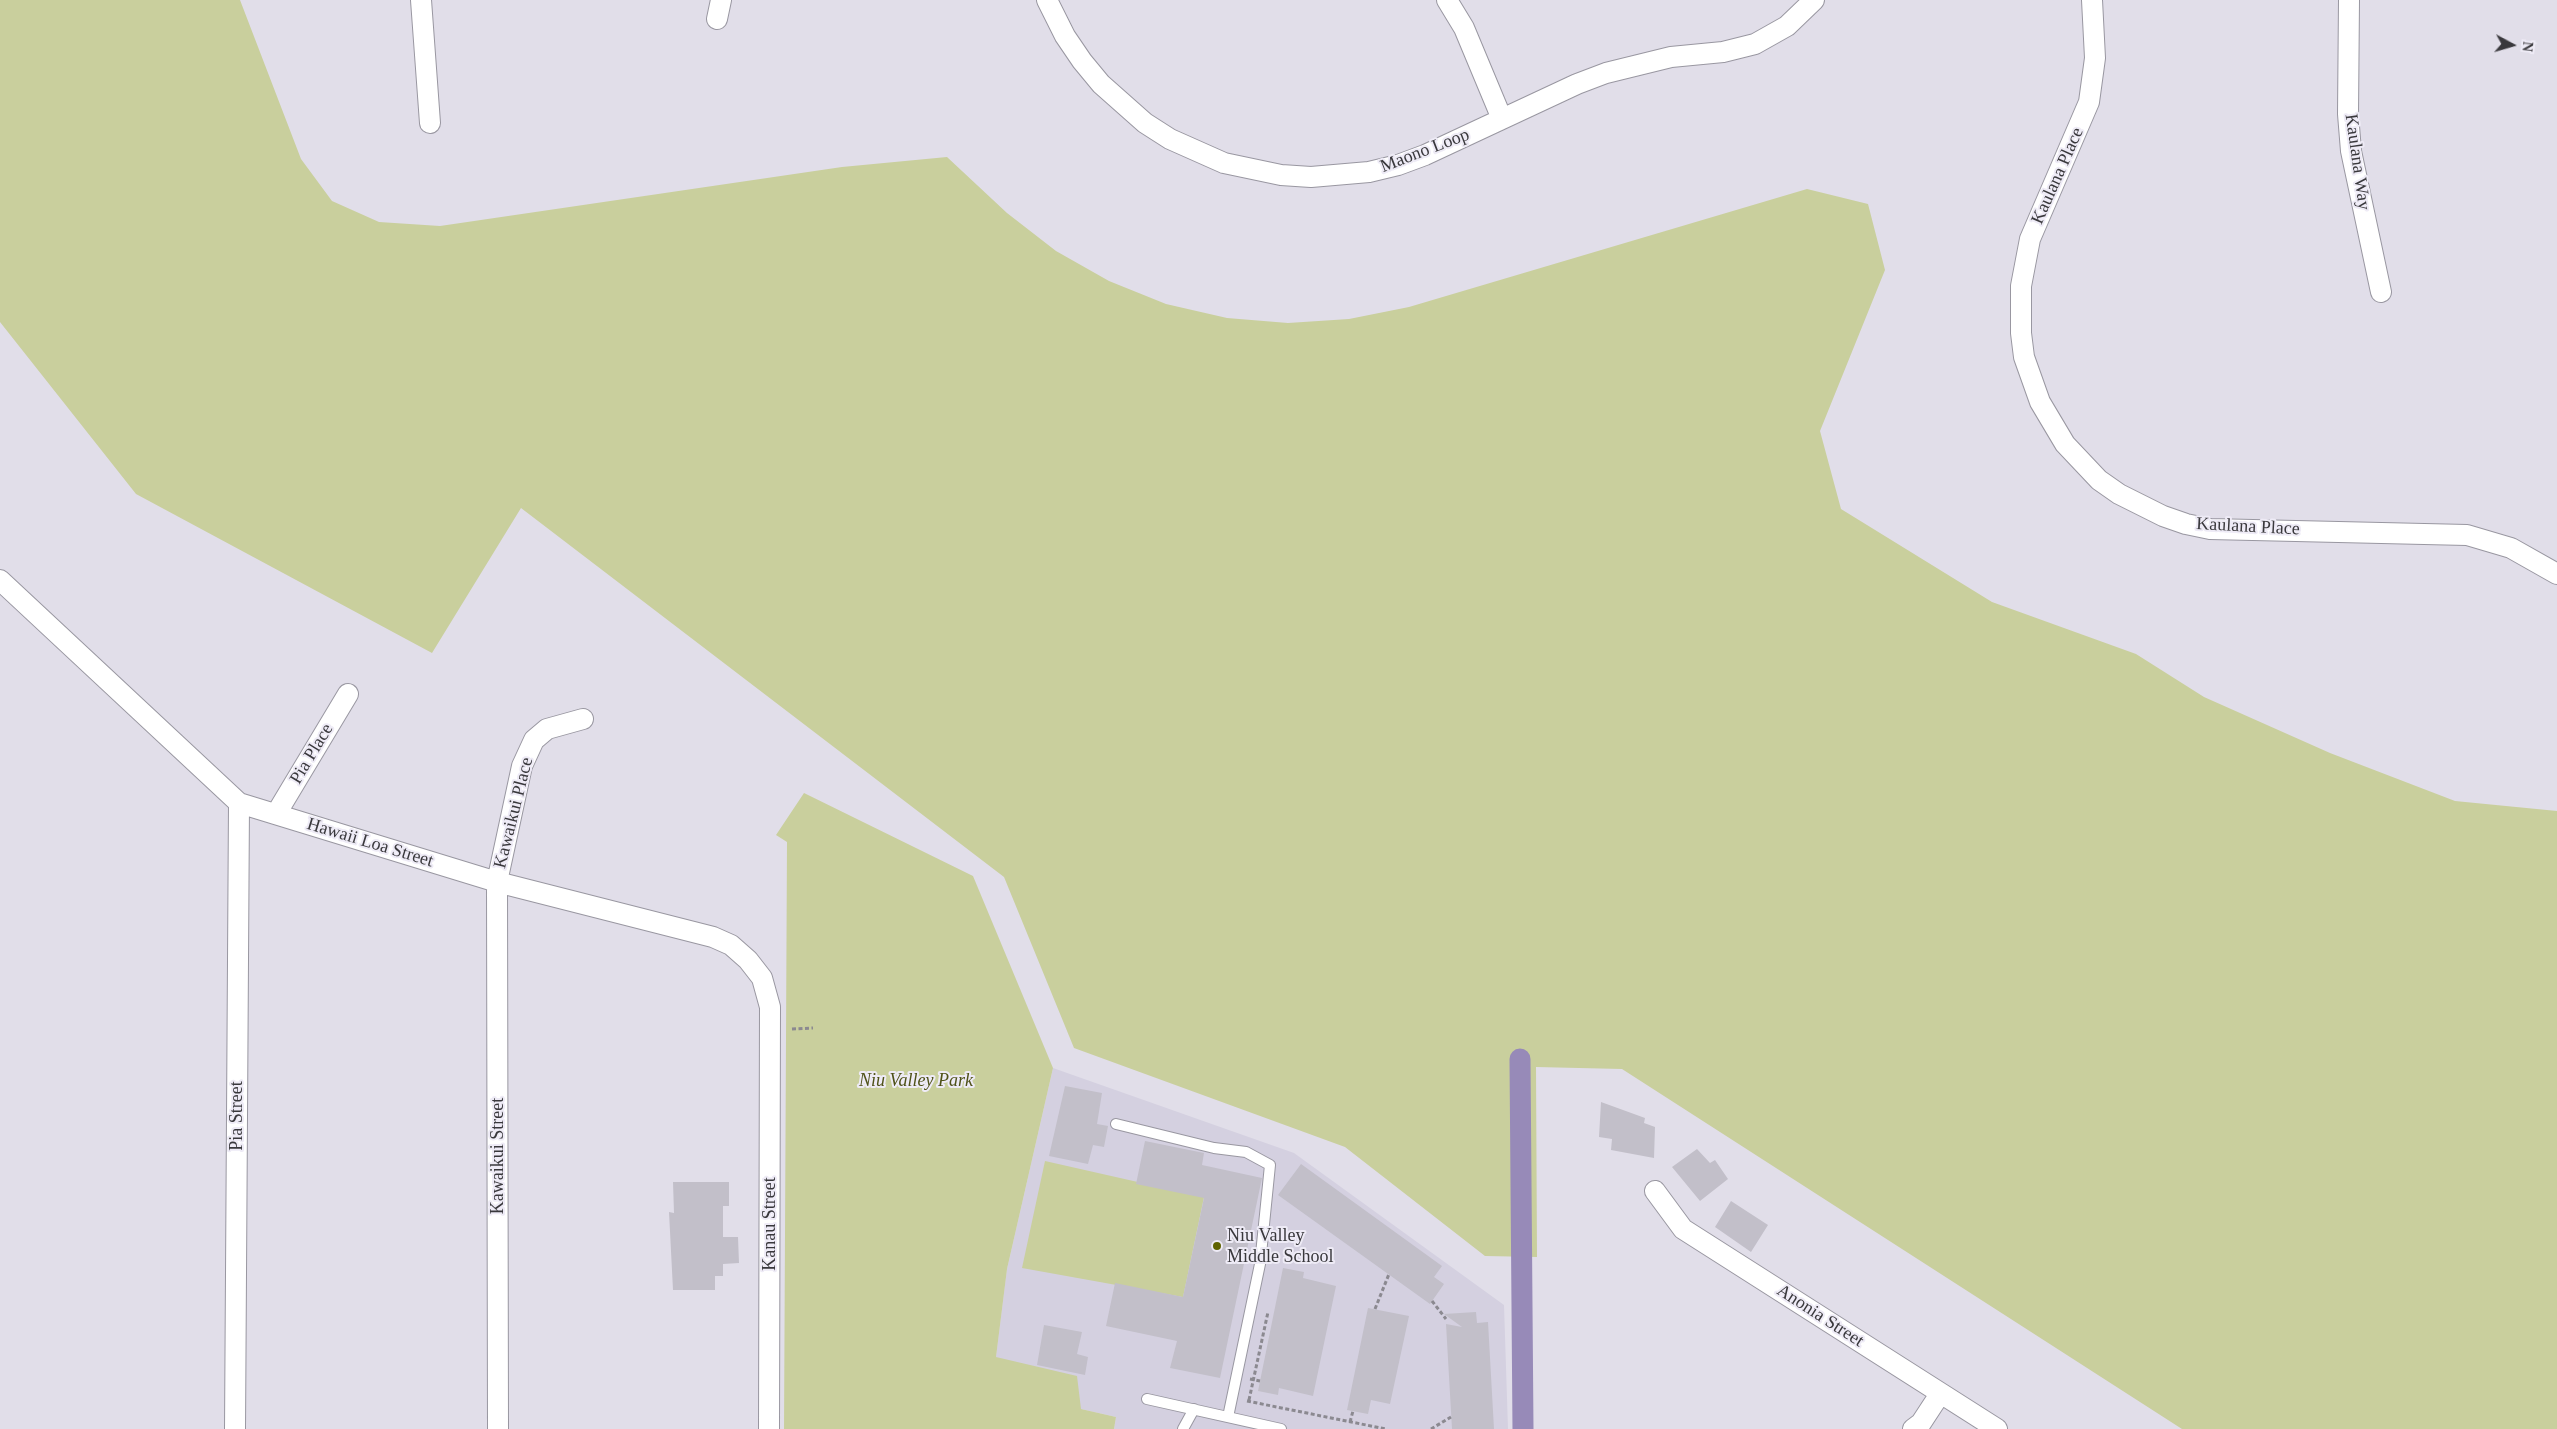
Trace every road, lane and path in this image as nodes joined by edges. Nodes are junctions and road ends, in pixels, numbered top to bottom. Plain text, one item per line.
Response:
1 (421, 0) edge
2 (1047, 0) edge
3 (1447, 0) edge
4 (1814, 0) edge
5 (2092, 0) edge
6 (2349, 0) edge
7 (1502, 119) junction
8 (430, 123) dead end
9 (2381, 292) dead end
10 (2557, 574) edge
11 (0, 580) edge
12 (348, 694) dead end
13 (583, 719) dead end
14 (239, 803) junction
15 (276, 814) junction
16 (497, 882) junction
17 (770, 1020) joint
18 (812, 1028) dead end
19 (792, 1029) dead end
20 (1116, 1124) dead end
21 (1655, 1191) dead end
22 (1389, 1274) dead end
23 (1432, 1301) dead end
24 (1375, 1309) dead end
25 (1268, 1312) dead end
26 (1446, 1319) dead end
27 (1243, 1377) dead end
28 (1253, 1380) junction
29 (1260, 1381) dead end
30 (1940, 1394) junction
31 (1147, 1399) dead end
32 (1249, 1400) junction
33 (1244, 1402) dead end
34 (1194, 1409) junction
35 (1353, 1411) dead end
36 (1228, 1417) junction
37 (1452, 1417) dead end
38 (1350, 1422) junction
39 (1360, 1424) junction
40 (235, 1429) edge
41 (498, 1429) edge
42 (769, 1429) edge
43 (1183, 1429) edge
44 (1281, 1429) edge
45 (1359, 1429) edge
46 (1386, 1429) edge
47 (1431, 1429) edge
48 (1913, 1429) edge
49 (1997, 1429) edge

1 - 8 street
2 - 7 street, Maono Loop
3 - 7 street
4 - 7 street, Maono Loop
5 - 10 street, Kaulana Place
6 - 9 street, Kaulana Way
11 - 14 street, Hawaii Loa Street
12 - 15 street, Pia Place
13 - 16 street, Kawaikui Place
14 - 15 street, Hawaii Loa Street
14 - 40 street, Pia Street
15 - 16 street, Hawaii Loa Street
16 - 17 street, Hawaii Loa Street
16 - 41 street, Kawaikui Street
17 - 42 street, Kanau Street
18 - 19 path
20 - 36 lane
21 - 30 street, Anonia Street
22 - 24 path
23 - 26 path
25 - 28 path
27 - 28 path
28 - 29 path
28 - 32 path
30 - 48 street
30 - 49 street, Anonia Street
31 - 34 lane
32 - 33 path
32 - 38 path
34 - 36 lane
34 - 43 lane
35 - 38 path
36 - 44 lane
37 - 47 path
38 - 39 path
39 - 45 path
39 - 46 path

